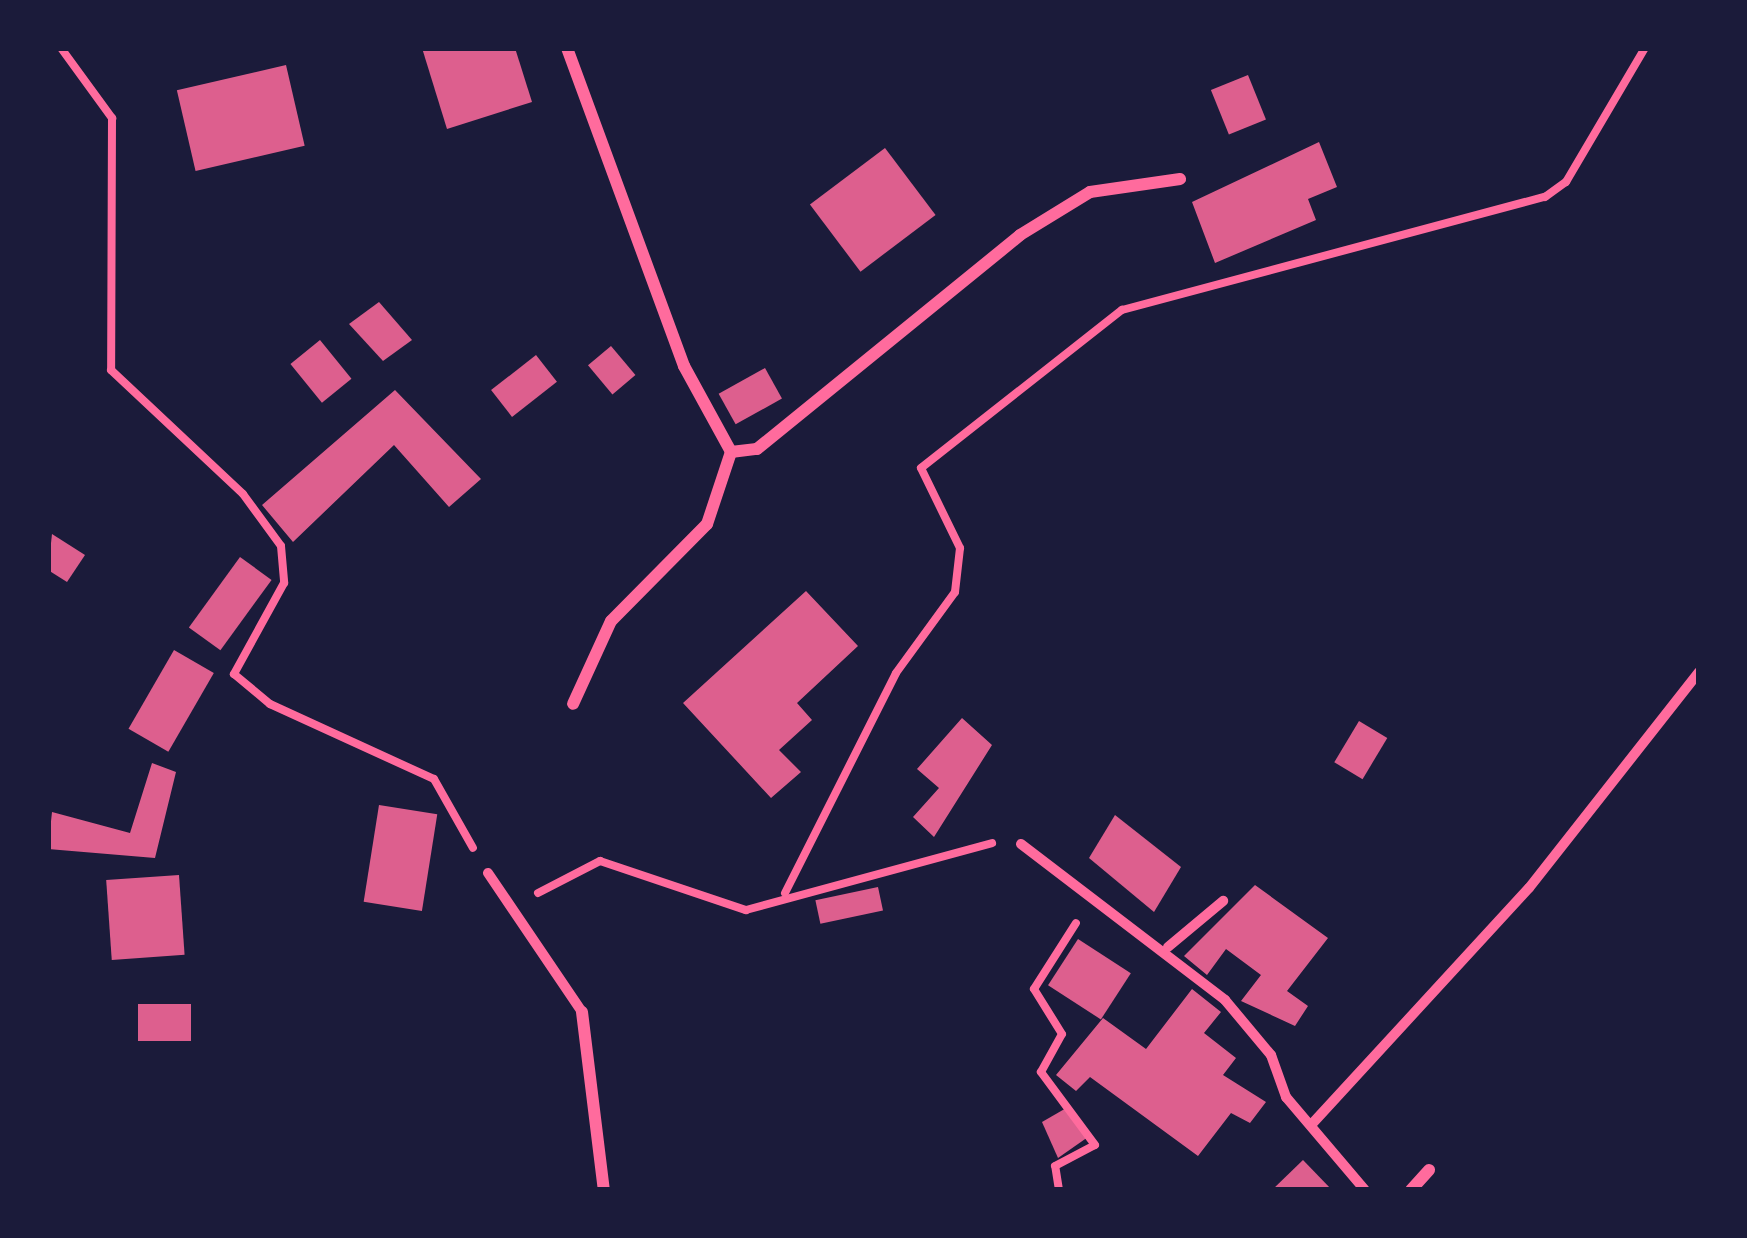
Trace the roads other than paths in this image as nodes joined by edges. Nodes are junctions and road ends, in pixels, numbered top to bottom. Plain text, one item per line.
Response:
1 (567, 48) edge
2 (1180, 179) dead end
3 (731, 452) junction
4 (1699, 672) edge
5 (573, 704) dead end
6 (1021, 844) road end
7 (488, 873) road end
8 (1223, 901) dead end
9 (1168, 947) junction
10 (582, 1012) joint
11 (1311, 1125) junction
12 (1429, 1170) dead end
13 (604, 1190) edge
14 (1365, 1190) edge
15 (1411, 1190) edge

1 - 3 street
2 - 3 street
3 - 5 street
4 - 11 street
6 - 9 street
7 - 10 street
8 - 9 street
9 - 11 street
10 - 13 street
11 - 14 street
12 - 15 street

